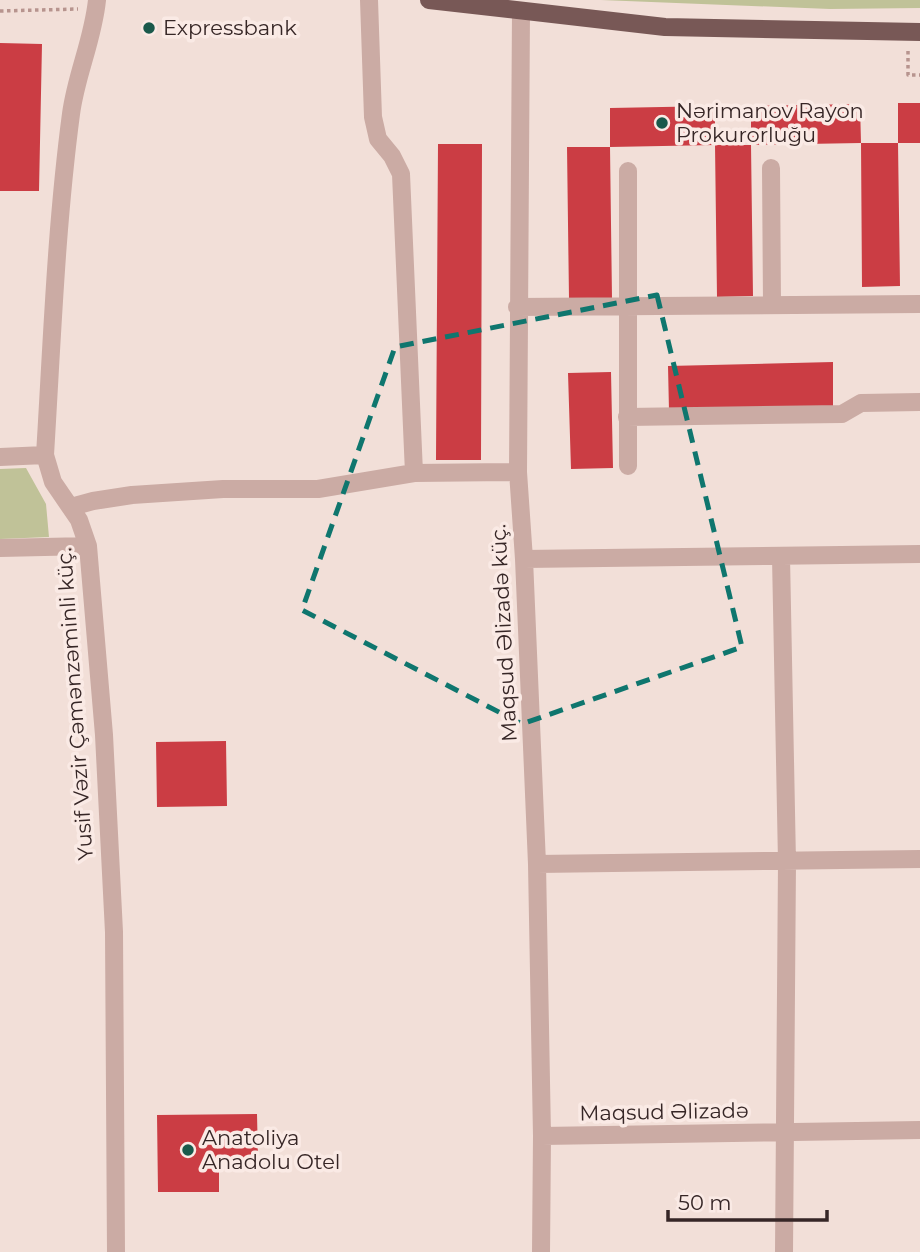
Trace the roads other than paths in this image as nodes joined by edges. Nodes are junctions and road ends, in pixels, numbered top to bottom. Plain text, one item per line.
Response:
1 (369, 0) edge
2 (429, 0) edge
3 (96, 5) edge
4 (520, 11) junction
5 (916, 32) edge
6 (772, 168) dead end
7 (628, 171) dead end
8 (920, 304) edge
9 (627, 305) junction
10 (772, 305) junction
11 (517, 307) junction
12 (920, 402) edge
13 (627, 417) junction
14 (45, 456) junction
15 (0, 457) edge
16 (628, 466) dead end
17 (518, 472) junction
18 (414, 473) junction
19 (71, 507) junction
20 (88, 546) junction
21 (0, 548) edge
22 (920, 554) edge
23 (781, 557) junction
24 (524, 559) junction
25 (920, 859) edge
26 (787, 862) junction
27 (537, 864) junction
28 (920, 1130) edge
29 (786, 1133) junction
30 (542, 1136) junction
31 (116, 1252) edge
32 (541, 1252) edge
33 (784, 1252) edge

1 - 18 street
2 - 4 main road
3 - 14 street, Yusif Vəzir Çəmənzəminli küç.
4 - 5 main road
4 - 11 street, Maqsud Əlizadə küç.
6 - 10 street
7 - 9 street
8 - 10 street
9 - 10 street
9 - 11 street
9 - 13 street
11 - 17 street, Maqsud Əlizadə küç.
12 - 13 street
13 - 16 street
14 - 15 street
14 - 19 street, Yusif Vəzir Çəmənzəminli küç.
17 - 18 street
17 - 24 street, Maqsud Əlizadə küç.
18 - 19 street
19 - 20 street, Yusif Vəzir Çəmənzəminli küç.
20 - 21 street
20 - 31 street, Yusif Vəzir Çəmənzəminli küç.
22 - 23 street
23 - 24 street
23 - 26 street
24 - 27 street, Maqsud Əlizadə küç.
25 - 26 street
26 - 27 street
26 - 29 street
27 - 30 street, Maqsud Əlizadə küç.
28 - 29 street, Maqsud Əlizadə
29 - 30 street, Maqsud Əlizadə
29 - 33 street
30 - 32 street, Maqsud Əlizadə küç.

